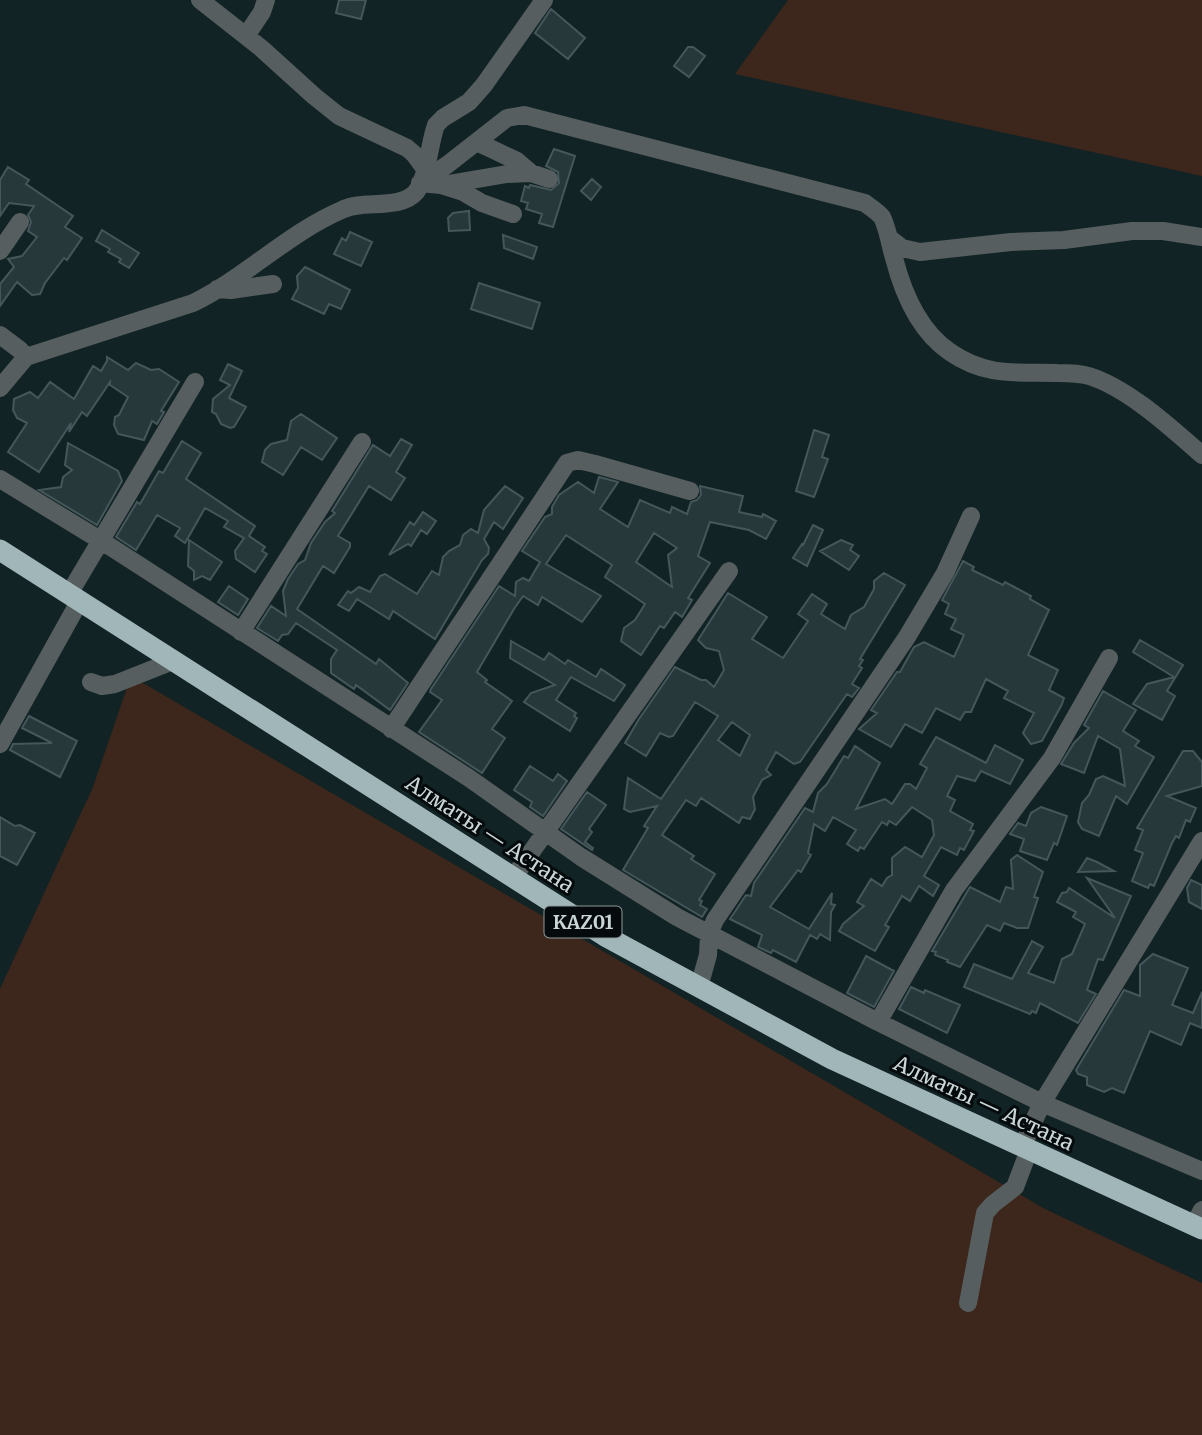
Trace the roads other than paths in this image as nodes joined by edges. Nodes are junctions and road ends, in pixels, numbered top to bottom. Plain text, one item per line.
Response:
1 (200, 0) edge
2 (266, 0) edge
3 (544, 0) edge
4 (246, 36) junction
5 (477, 142) junction
6 (531, 173) junction
7 (422, 176) junction
8 (549, 179) dead end
9 (441, 185) junction
10 (513, 214) dead end
11 (20, 222) dead end
12 (1202, 237) edge
13 (889, 238) junction
14 (0, 251) edge
15 (273, 284) dead end
16 (217, 289) junction
17 (0, 335) edge
18 (26, 357) junction
19 (195, 382) dead end
20 (0, 388) edge
21 (362, 442) dead end
22 (1202, 455) edge
23 (0, 479) edge
24 (690, 491) dead end
25 (971, 516) dead end
26 (100, 540) junction
27 (0, 550) edge
28 (729, 571) dead end
29 (74, 598) junction
30 (241, 632) junction
31 (1109, 658) dead end
32 (173, 661) junction
33 (91, 682) dead end
34 (391, 729) junction
35 (0, 744) edge
36 (546, 830) junction
37 (1202, 841) edge
38 (513, 878) junction
39 (709, 934) junction
40 (699, 987) junction
41 (878, 1022) junction
42 (1042, 1103) junction
43 (1025, 1149) junction
44 (1202, 1171) edge
45 (1199, 1221) edge
46 (968, 1303) dead end

1 - 4 street
2 - 4 street
3 - 7 street
4 - 7 street
5 - 6 street
5 - 7 street
5 - 13 street
6 - 8 street
6 - 9 street
7 - 9 street
7 - 16 street
9 - 10 street
11 - 14 street
12 - 13 street
13 - 22 street
15 - 16 street
16 - 18 street
17 - 18 street
18 - 20 street
19 - 26 street
21 - 30 street
23 - 26 street
24 - 34 street
25 - 39 street
26 - 29 street
26 - 30 street
27 - 29 highway, Алматы — Астана / KАZ01
28 - 36 street
29 - 32 highway, Алматы — Астана / KАZ01
29 - 35 street
30 - 34 street
31 - 41 street
32 - 33 street
32 - 38 highway, Алматы — Астана / KАZ01
34 - 36 street
36 - 38 street
36 - 39 street
37 - 42 street
38 - 40 highway, Алматы — Астана / KАZ01
39 - 40 street
39 - 41 street
40 - 43 highway, Алматы — Астана / KАZ01
41 - 42 street
42 - 43 street
42 - 44 street
43 - 45 highway, Алматы — Астана / KАZ01
43 - 46 street

